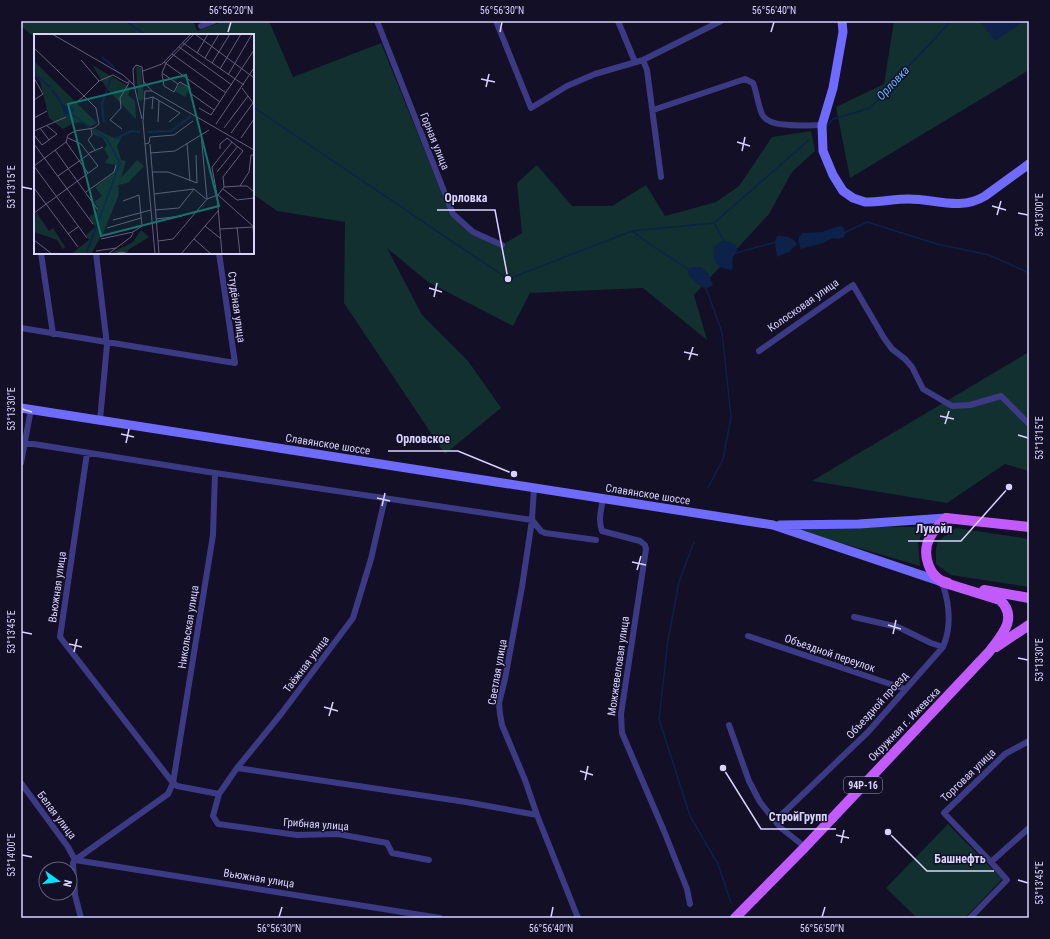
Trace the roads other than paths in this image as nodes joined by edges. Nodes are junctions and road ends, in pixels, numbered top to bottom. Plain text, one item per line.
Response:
1 (214, 21) edge
2 (376, 21) edge
3 (496, 21) edge
4 (618, 21) edge
5 (721, 21) edge
6 (842, 21) edge
7 (200, 26) dead end
8 (643, 60) junction
9 (635, 62) junction
10 (653, 110) junction
11 (822, 125) junction
12 (1029, 164) edge
13 (661, 177) dead end
14 (502, 245) dead end
15 (41, 254) edge
16 (96, 254) edge
17 (219, 254) edge
18 (21, 328) edge
19 (53, 334) junction
20 (106, 342) junction
21 (759, 351) dead end
22 (21, 408) edge
23 (31, 409) junction
24 (100, 420) junction
25 (1029, 424) edge
26 (22, 442) edge
27 (87, 453) junction
28 (21, 463) edge
29 (216, 473) junction
30 (534, 488) junction
31 (385, 498) junction
32 (603, 499) junction
33 (946, 518) junction
34 (532, 520) junction
35 (773, 525) junction
36 (1029, 527) edge
37 (596, 540) dead end
38 (942, 582) junction
39 (1029, 598) edge
40 (854, 617) dead end
41 (1029, 625) edge
42 (748, 636) dead end
43 (943, 647) junction
44 (990, 652) junction
45 (905, 689) junction
46 (729, 725) dead end
47 (1029, 741) edge
48 (237, 768) junction
49 (21, 783) edge
50 (172, 783) junction
51 (219, 794) junction
52 (537, 815) junction
53 (776, 821) junction
54 (218, 824) joint
55 (1029, 828) edge
56 (805, 847) junction
57 (75, 860) junction
58 (429, 860) dead end
59 (991, 862) junction
60 (690, 904) dead end
61 (81, 918) edge
62 (440, 918) edge
63 (578, 918) edge
64 (736, 918) edge
65 (970, 918) edge

1 - 7 street
2 - 14 street, Горная улица
3 - 9 street
4 - 9 street
5 - 8 street
6 - 11 main road
8 - 9 street
8 - 10 street
10 - 11 street
10 - 13 street
11 - 12 main road
15 - 19 street
16 - 20 street
17 - 20 street, Студёная улица
18 - 19 street
19 - 20 street
20 - 24 street
21 - 25 street, Колосковая улица
22 - 23 main road, Славянское шоссе
23 - 24 main road, Славянское шоссе
23 - 26 street
24 - 30 main road, Славянское шоссе
26 - 27 street
26 - 28 street
27 - 29 street
27 - 50 street, Вьюжная улица
29 - 31 street
29 - 50 street, Никольская улица
30 - 32 main road, Славянское шоссе
30 - 34 street, Светлая улица
31 - 34 street
31 - 48 street, Таёжная улица
32 - 35 main road, Славянское шоссе
32 - 60 street, Можжевеловая улица
33 - 35 main road, Славянское шоссе
33 - 36 main road
33 - 38 main road
34 - 37 street
34 - 52 street, Светлая улица
35 - 38 main road, Славянское шоссе
38 - 39 main road
38 - 43 street, Объездной проезд
38 - 44 main road, Окружная г. Ижевска / 94Р-16
40 - 43 street
41 - 44 main road, Окружная г. Ижевска / 94Р-16
42 - 45 street, Объездной переулок
43 - 45 street, Объездной проезд
44 - 56 main road, Окружная г. Ижевска / 94Р-16
45 - 53 street, Объездной проезд
46 - 53 street
47 - 59 street, Торговая улица
48 - 51 street, Таёжная улица
48 - 52 street
49 - 57 street, Белая улица
50 - 51 street
50 - 57 street
51 - 54 street, Таёжная улица
52 - 63 street, Светлая улица
53 - 56 street
54 - 58 street, Грибная улица
55 - 59 street
56 - 64 main road, Окружная г. Ижевска / 94Р-16
57 - 61 street
57 - 62 street, Вьюжная улица
59 - 65 street

